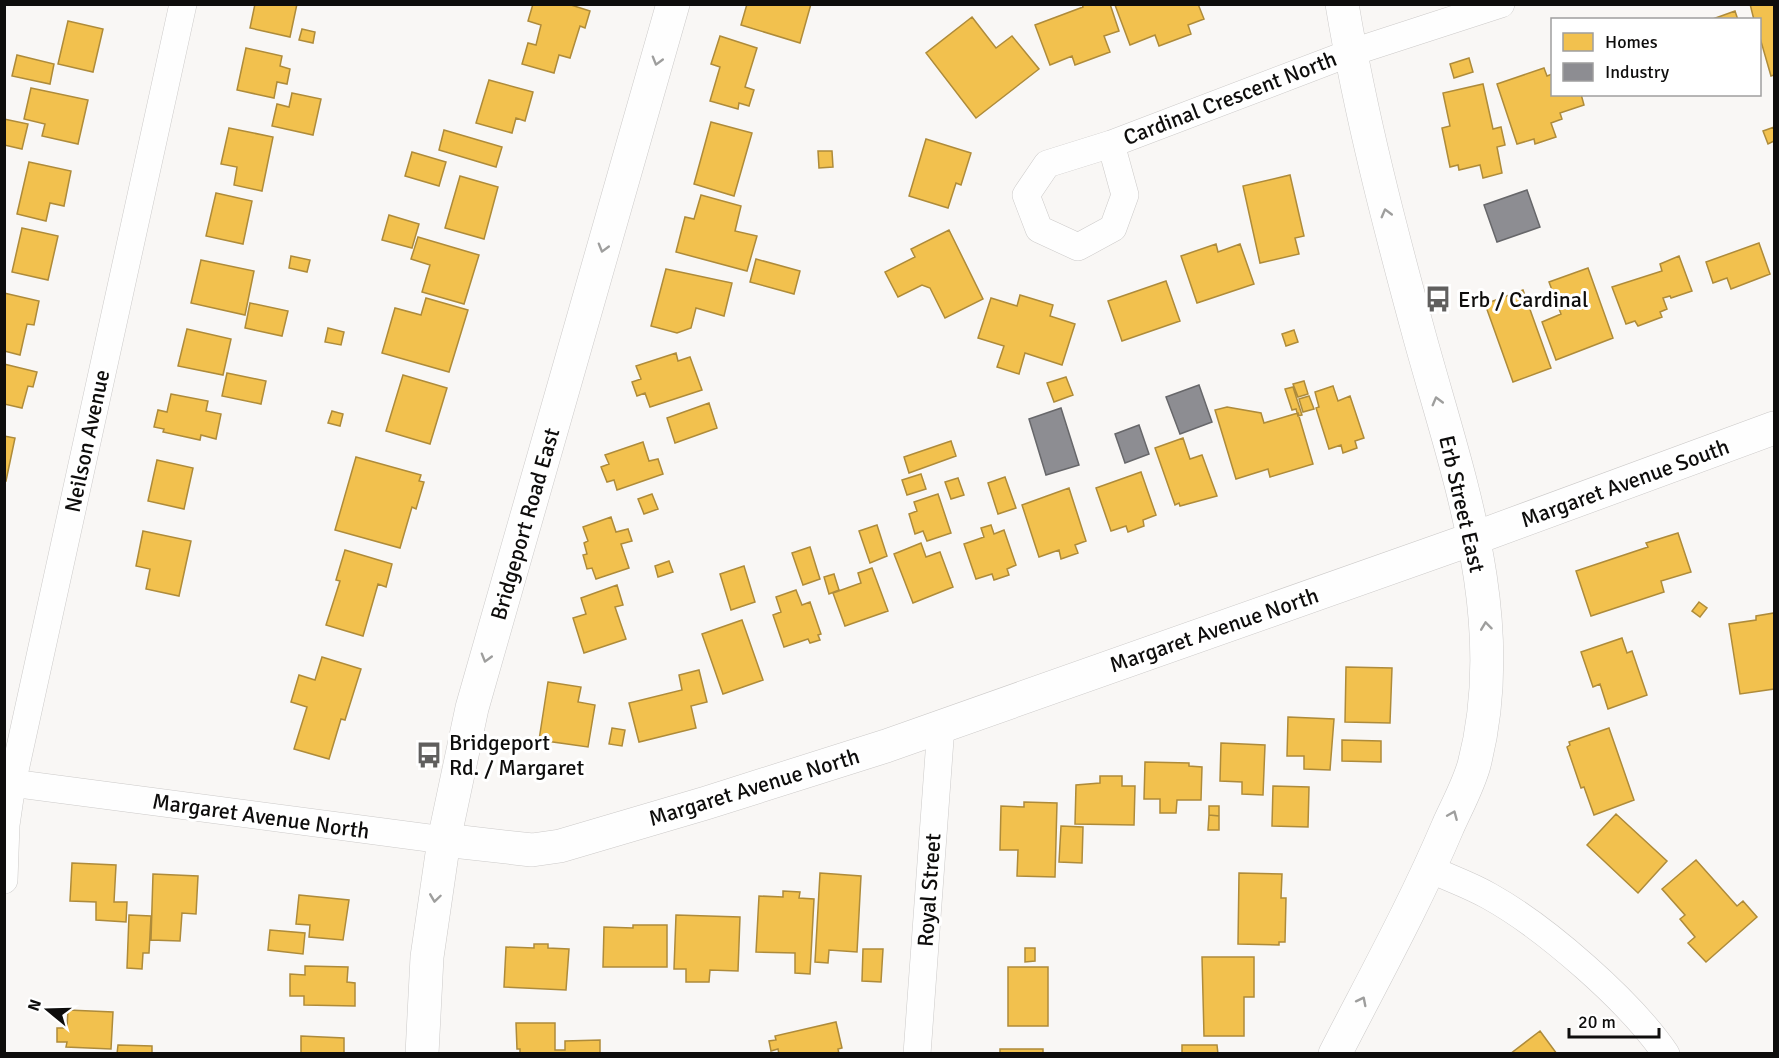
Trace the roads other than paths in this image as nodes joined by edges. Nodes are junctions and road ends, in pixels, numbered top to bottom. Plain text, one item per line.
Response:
1 (183, 4) edge
2 (673, 4) edge
3 (1342, 4) edge
4 (1501, 4) edge
5 (1350, 53) junction
6 (1111, 144) dead end
7 (1774, 428) edge
8 (1475, 538) junction
9 (941, 726) junction
10 (8, 783) edge
11 (444, 840) junction
12 (1430, 869) junction
13 (4, 880) edge
14 (422, 1053) edge
15 (917, 1053) edge
16 (1335, 1053) edge
17 (1666, 1053) edge

1 - 10 street, Neilson Avenue
2 -> 11 main road, Bridgeport Road East
3 - 5 main road, Erb Street East
4 - 5 street, Cardinal Crescent North
5 - 6 street, Cardinal Crescent North
8 -> 5 main road, Erb Street East
7 - 8 main road, Margaret Avenue South
8 - 9 main road, Margaret Avenue North
12 -> 8 main road, Erb Street East
9 - 11 main road, Margaret Avenue North
9 - 15 street, Royal Street
10 - 11 street, Margaret Avenue North
10 - 13 street, Neilson Avenue
11 -> 14 main road, Bridgeport Road East
16 -> 12 main road, Erb Street East
12 - 17 street

